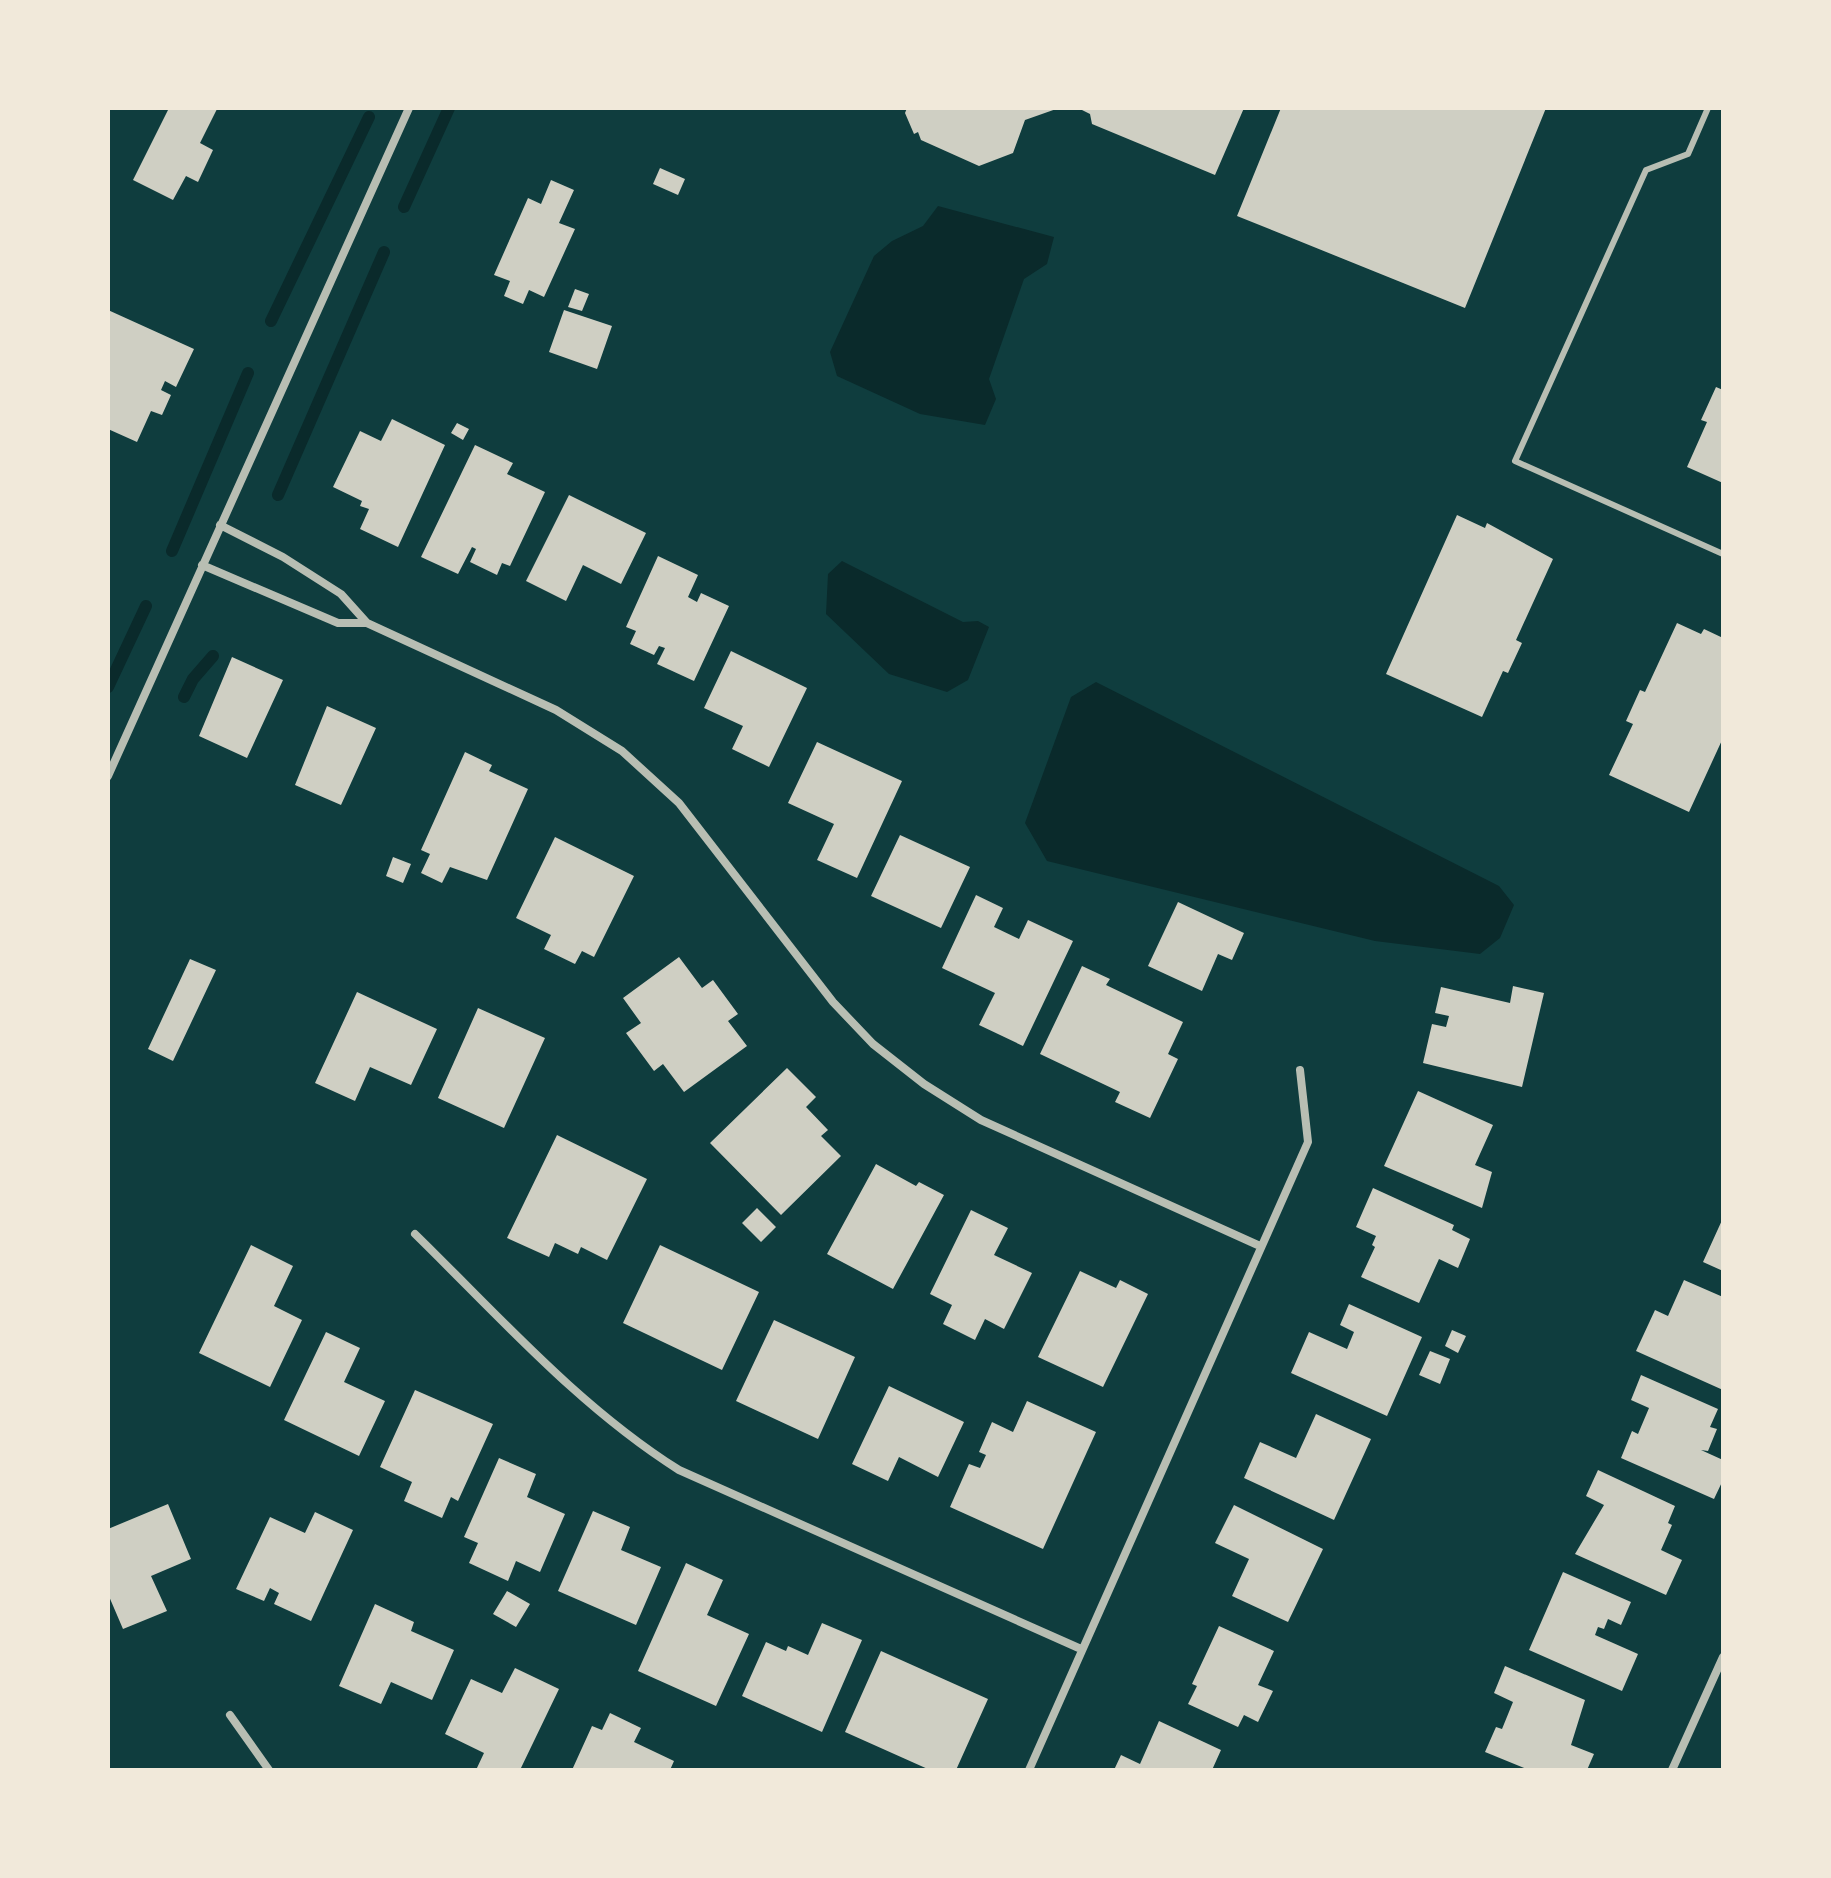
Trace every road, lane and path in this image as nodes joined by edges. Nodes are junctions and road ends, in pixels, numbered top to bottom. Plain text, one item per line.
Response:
1 (409, 108) edge
2 (1708, 108) edge
3 (220, 525) junction
4 (1723, 554) edge
5 (202, 565) junction
6 (367, 623) junction
7 (108, 776) edge
8 (1300, 1070) dead end
9 (415, 1234) dead end
10 (1260, 1246) junction
11 (1081, 1649) junction
12 (1723, 1657) edge
13 (230, 1715) dead end
14 (269, 1770) edge
15 (1029, 1770) edge
16 (1672, 1770) edge

1 - 3 street
2 - 4 lane
3 - 5 street
3 - 6 street
5 - 6 street
5 - 7 street
6 - 10 street
8 - 10 street
9 - 11 street
10 - 11 street
11 - 15 street
12 - 16 street
13 - 14 street

